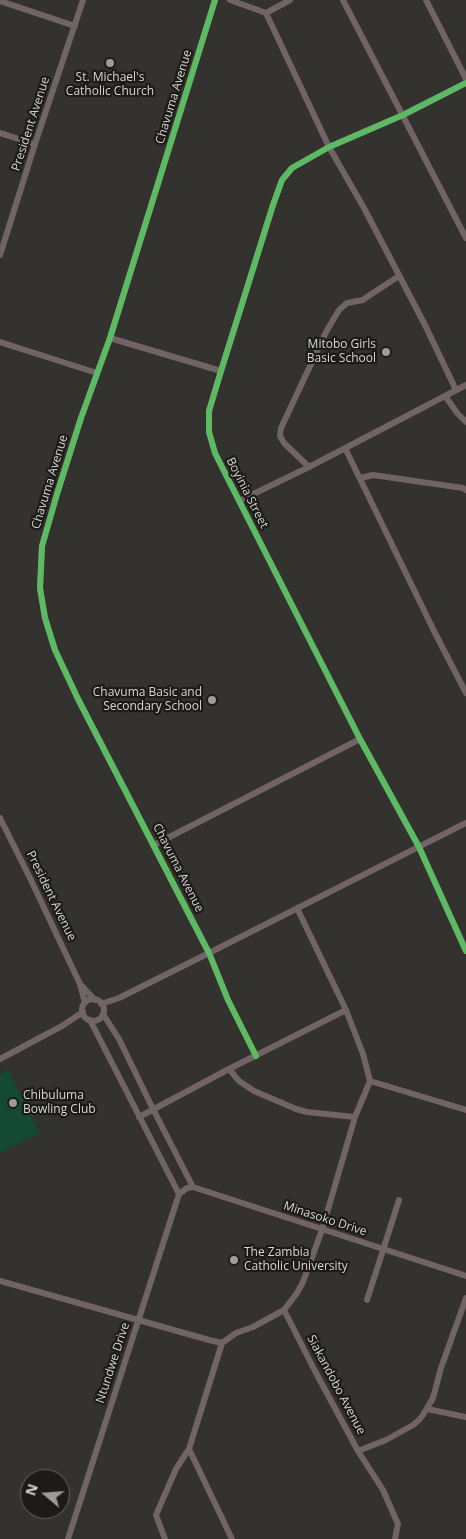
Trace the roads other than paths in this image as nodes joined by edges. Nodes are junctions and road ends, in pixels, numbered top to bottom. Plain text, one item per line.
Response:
1 (83, 0) edge
2 (215, 0) edge
3 (230, 0) edge
4 (290, 0) edge
5 (343, 0) edge
6 (426, 0) edge
7 (0, 1) edge
8 (266, 13) junction
9 (75, 26) junction
10 (466, 79) edge
11 (466, 83) edge
12 (403, 115) junction
13 (0, 133) edge
14 (35, 144) junction
15 (329, 147) junction
16 (466, 238) edge
17 (0, 255) edge
18 (399, 276) junction
19 (110, 338) junction
20 (0, 342) edge
21 (220, 371) junction
22 (96, 373) junction
23 (466, 385) edge
24 (456, 390) junction
25 (445, 396) junction
26 (466, 422) edge
27 (345, 448) junction
28 (309, 467) junction
29 (360, 478) junction
30 (466, 490) edge
31 (239, 501) junction
32 (466, 693) edge
33 (360, 739) junction
34 (0, 818) edge
35 (466, 823) edge
36 (154, 845) junction
37 (419, 847) junction
38 (297, 908) junction
39 (466, 951) edge
40 (209, 953) junction
41 (80, 984) junction
42 (85, 1004) junction
43 (101, 1007) junction
44 (346, 1010) junction
45 (86, 1017) junction
46 (256, 1056) junction
47 (0, 1059) edge
48 (229, 1069) junction
49 (370, 1081) junction
50 (153, 1109) junction
51 (466, 1110) edge
52 (139, 1117) junction
53 (355, 1117) junction
54 (193, 1187) junction
55 (179, 1194) junction
56 (399, 1200) dead end
57 (322, 1230) junction
58 (384, 1250) junction
59 (466, 1276) edge
60 (0, 1280) edge
61 (466, 1298) edge
62 (367, 1300) dead end
63 (284, 1310) junction
64 (138, 1320) junction
65 (222, 1343) junction
66 (427, 1409) junction
67 (466, 1417) edge
68 (189, 1449) junction
69 (358, 1451) junction
70 (68, 1539) edge
71 (165, 1539) edge
72 (232, 1539) edge
73 (395, 1539) edge

1 - 9 street, President Avenue
2 - 19 street, Chavuma Avenue
3 - 8 street
4 - 8 street
5 - 12 street
6 - 10 street
7 - 9 street
8 - 15 street
9 - 14 street, President Avenue
11 - 12 street, Boyinia Street
12 - 15 street, Boyinia Street
12 - 16 street
13 - 14 street
14 - 17 street, President Avenue
15 - 18 street
15 - 21 street, Boyinia Street
18 - 24 street
18 - 28 street
19 - 21 street
19 - 22 street, Chavuma Avenue
20 - 22 street
21 - 31 street, Boyinia Street
22 - 36 street, Chavuma Avenue
23 - 24 street
24 - 25 street
25 - 26 street
25 - 27 street
27 - 28 street
27 - 29 street
28 - 31 street
29 - 30 street
29 - 32 street
31 - 33 street, Boyinia Street
33 - 36 street
33 - 37 street, Boyinia Street
34 - 41 street, President Avenue
35 - 37 street
36 - 40 street, Chavuma Avenue
37 - 38 street
37 - 39 street, Boyinia Street
38 - 40 street
38 - 44 street
40 - 43 street
40 - 46 street, Chavuma Avenue
41 - 42 street, President Avenue
41 - 43 street, President Avenue
42 - 43 street
42 - 45 street
43 - 45 street
43 - 50 street, President Avenue
44 - 46 street
44 - 49 street
45 - 47 street
45 - 52 street
46 - 48 street
48 - 50 street
48 - 53 street
49 - 51 street
49 - 53 street
50 - 52 street
50 - 54 street, President Avenue
52 - 55 street
53 - 57 street
54 - 55 street
54 - 57 street, Minasoko Drive
55 - 64 street, Ntundwe Drive
56 - 58 street
57 - 58 street, Minasoko Drive
57 - 63 street
58 - 59 street, Minasoko Drive
58 - 62 street
60 - 64 street
61 - 66 street
63 - 65 street
63 - 69 street, Siakandobo Avenue
64 - 65 street
64 - 70 street, Ntundwe Drive
65 - 68 street
66 - 67 street
66 - 69 street, Siakandobo Avenue
68 - 71 street
68 - 72 street
69 - 73 street

